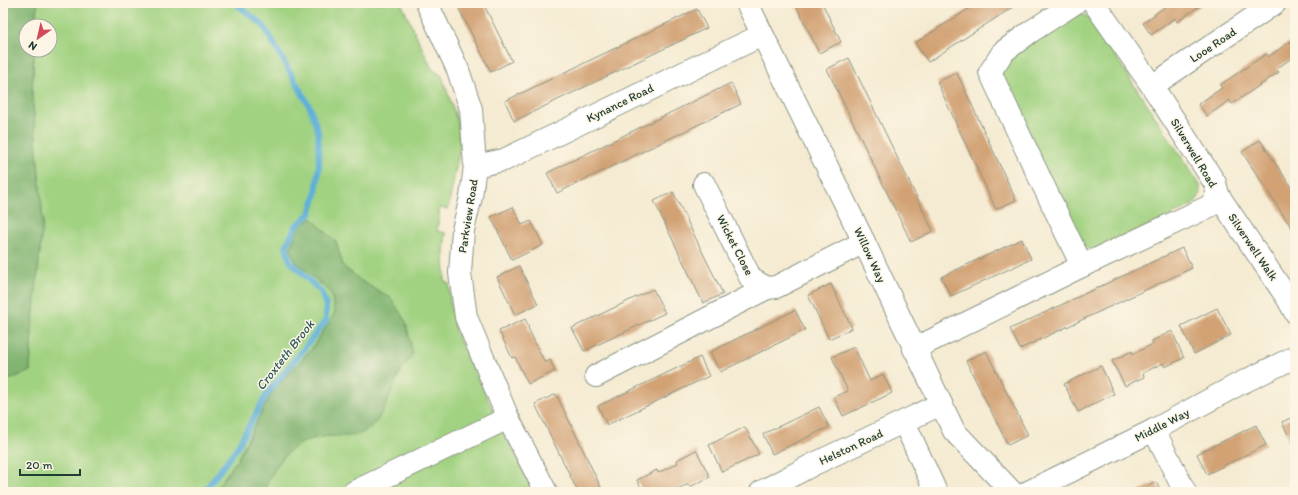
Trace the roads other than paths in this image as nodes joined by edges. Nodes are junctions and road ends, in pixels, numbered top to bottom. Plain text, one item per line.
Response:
1 (427, 3) edge
2 (747, 3) edge
3 (1075, 3) edge
4 (1094, 3) edge
5 (1274, 3) edge
6 (762, 35) junction
7 (1152, 86) junction
8 (476, 166) junction
9 (704, 184) dead end
10 (1218, 195) junction
11 (864, 242) junction
12 (1082, 266) junction
13 (767, 288) junction
14 (1285, 306) edge
15 (914, 349) junction
16 (1295, 358) edge
17 (596, 376) dead end
18 (941, 404) junction
19 (508, 418) junction
20 (904, 422) junction
21 (1154, 430) junction
22 (354, 492) edge
23 (546, 492) edge
24 (761, 492) edge
25 (936, 492) edge
26 (1012, 492) edge
27 (1028, 492) edge
28 (1185, 492) edge

1 - 8 street, Parkview Road
2 - 6 street, Willow Way
3 - 12 street
4 - 7 street, Silverwell Road
5 - 7 street, Looe Road
6 - 8 street, Kynance Road
6 - 11 street, Willow Way
7 - 10 street, Silverwell Road
8 - 19 street, Parkview Road
9 - 13 street, Wicket Close
10 - 12 street, Silverwell Road
10 - 14 street, Silverwell Walk
11 - 13 street
11 - 15 street, Willow Way
12 - 15 street, Silverwell Road
13 - 17 street
15 - 18 street, Willow Way
16 - 21 street, Middle Way
18 - 20 street, Helston Road
18 - 26 street, Willow Way
19 - 22 street
19 - 23 street, Parkview Road
20 - 24 street, Helston Road
20 - 25 street
21 - 27 street, Middle Way
21 - 28 street

